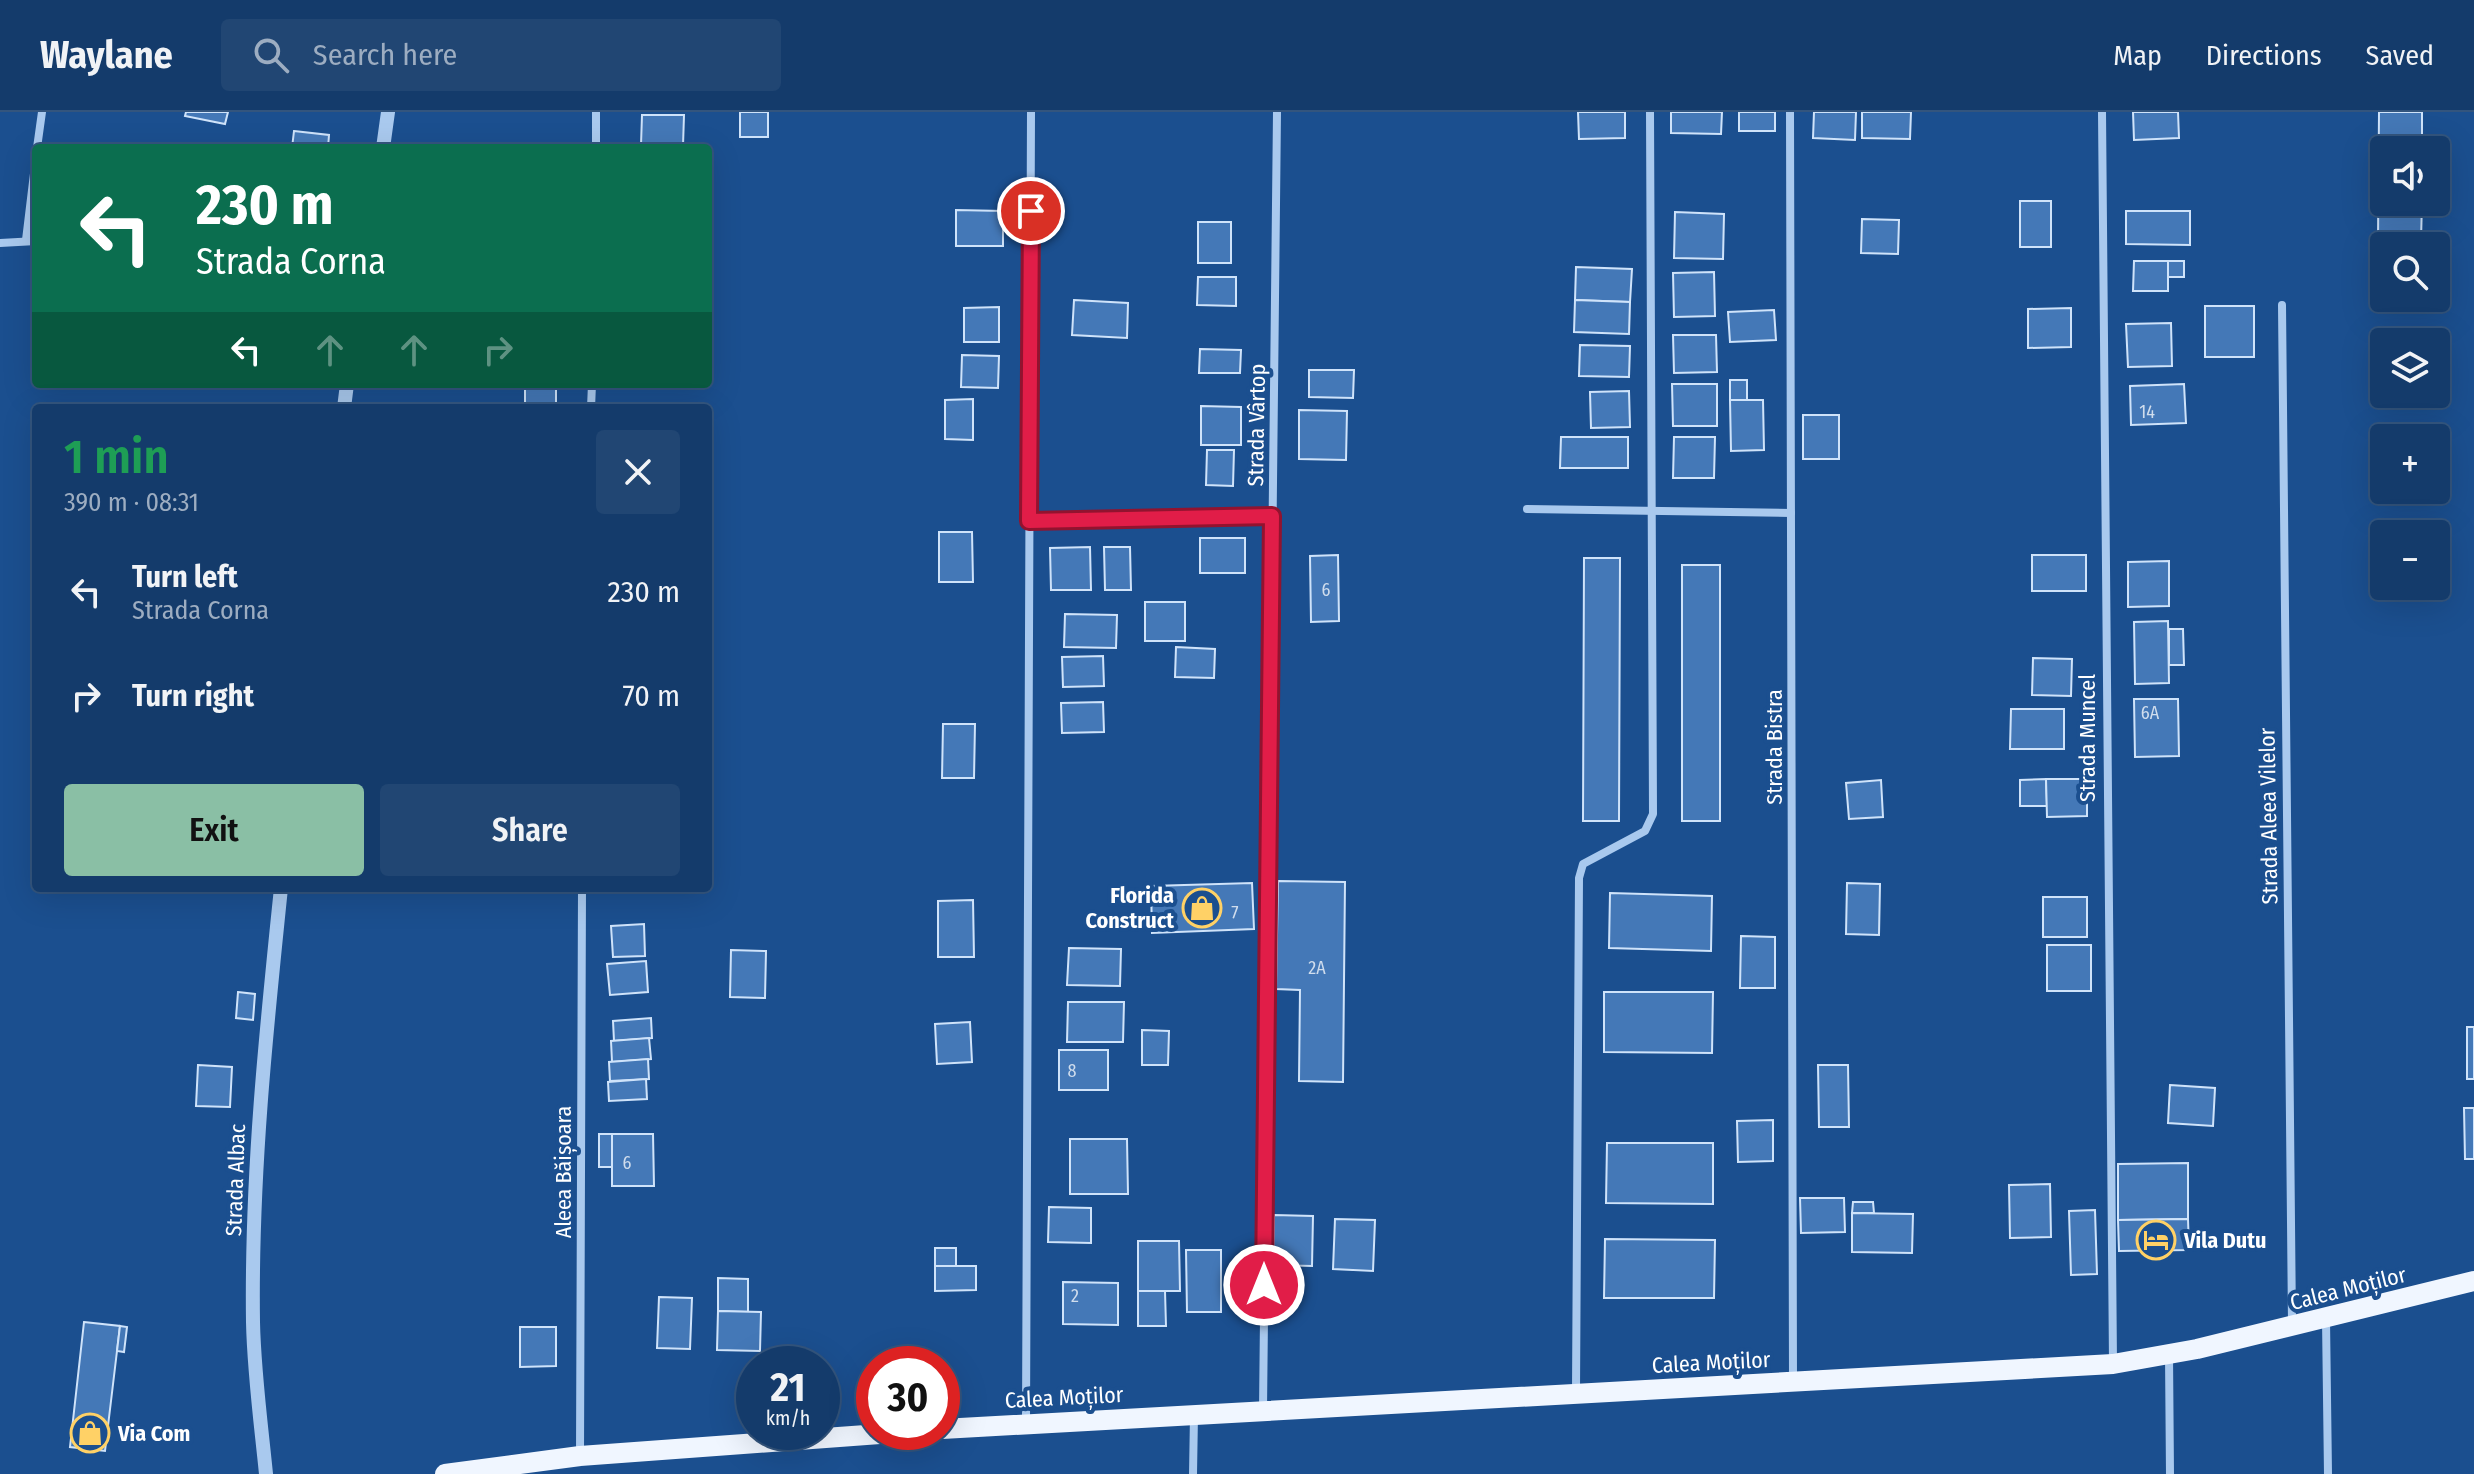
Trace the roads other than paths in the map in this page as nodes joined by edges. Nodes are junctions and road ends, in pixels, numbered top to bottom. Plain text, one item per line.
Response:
1 (42, 112) edge
2 (388, 112) edge
3 (596, 112) edge
4 (1031, 112) edge
5 (1277, 112) edge
6 (1650, 112) edge
7 (1790, 112) edge
8 (2102, 112) edge
9 (38, 144) edge
10 (384, 144) edge
11 (596, 144) edge
12 (32, 190) edge
13 (26, 240) junction
14 (32, 241) edge
15 (0, 243) edge
16 (2282, 305) dead end
17 (1527, 509) dead end
18 (1649, 511) junction
19 (1791, 513) junction
20 (1272, 516) junction
21 (1029, 521) junction
22 (281, 892) edge
23 (582, 892) edge
24 (2474, 1281) edge
25 (2326, 1319) junction
26 (2292, 1327) junction
27 (2169, 1354) junction
28 (2113, 1364) junction
29 (1793, 1381) junction
30 (1576, 1393) junction
31 (1263, 1410) junction
32 (1194, 1414) junction
33 (1026, 1423) junction
34 (960, 1428) edge
35 (856, 1436) edge
36 (580, 1456) junction
37 (266, 1474) edge
38 (445, 1474) edge
39 (1193, 1474) edge
40 (2170, 1474) edge
41 (2328, 1474) edge

1 - 9 street
2 - 10 street
3 - 11 street
4 - 21 street
5 - 20 street, Strada Vârtop
6 - 18 street
7 - 19 street, Strada Bistra
8 - 28 street, Strada Muncel
12 - 13 street
13 - 14 street
13 - 15 street
16 - 26 street, Strada Aleea Vilelor
17 - 18 street
18 - 19 street
18 - 30 street
19 - 29 street, Strada Bistra
20 - 21 street
20 - 31 street, Strada Vârtop
21 - 33 street
22 - 37 street, Strada Albac
23 - 36 street, Aleea Băișoara
24 - 25 main road, Calea Moților
25 - 26 main road, Calea Moților
25 - 41 street
26 - 27 main road, Calea Moților
27 - 28 main road, Calea Moților
27 - 40 street
28 - 29 main road, Calea Moților
29 - 30 main road, Calea Moților
30 - 31 main road, Calea Moților
31 - 32 main road, Calea Moților
32 - 33 main road, Calea Moților
32 - 39 street
33 - 34 main road, Calea Moților
35 - 36 main road
36 - 38 main road

